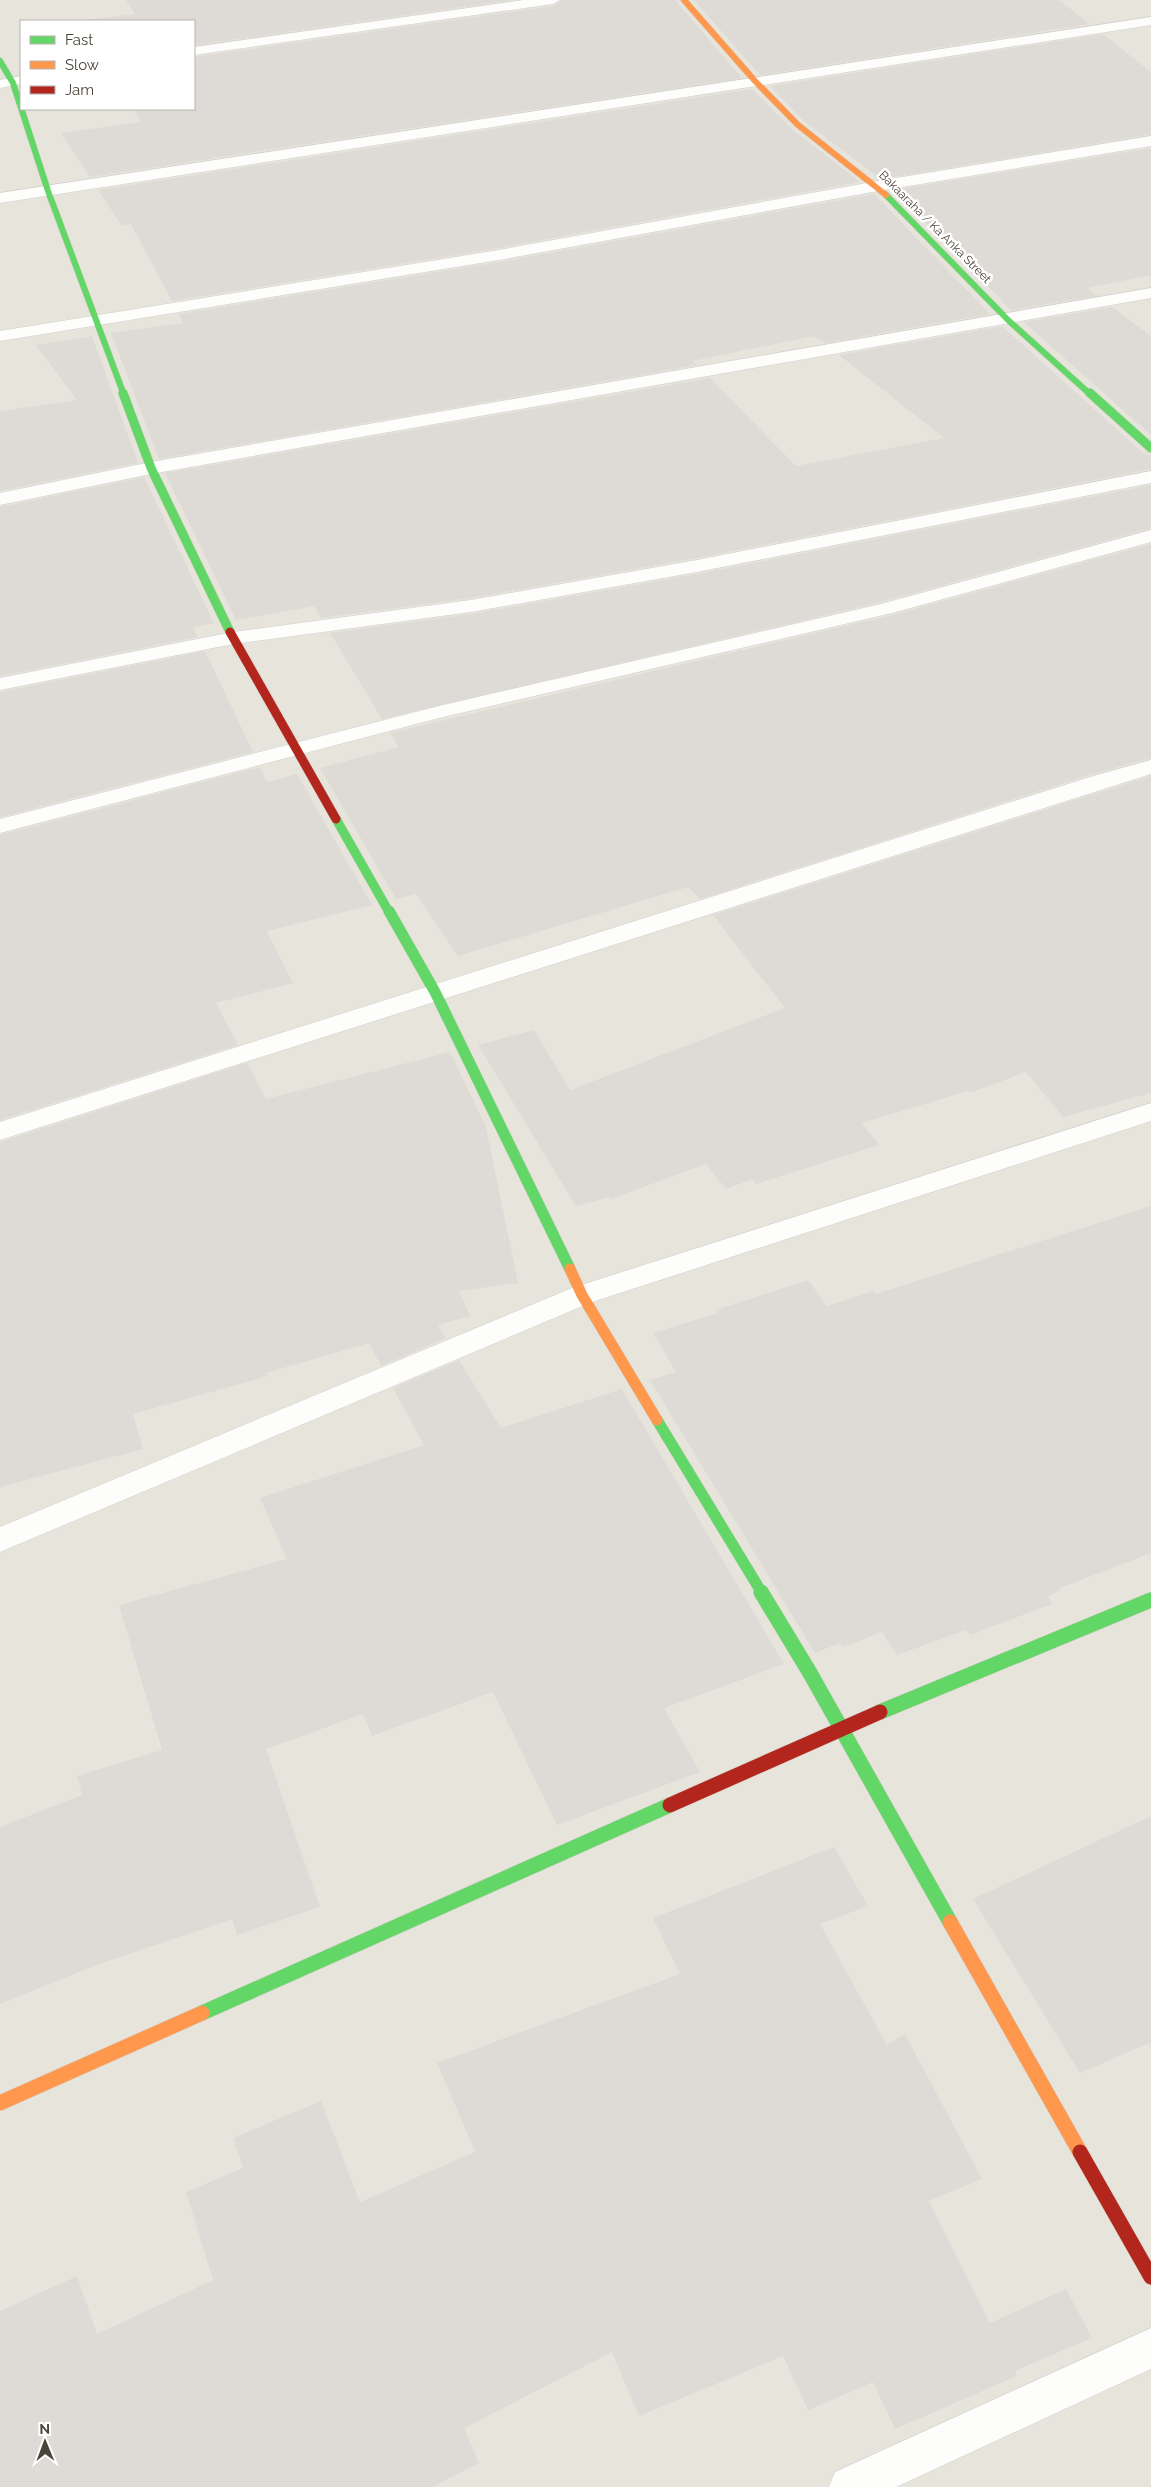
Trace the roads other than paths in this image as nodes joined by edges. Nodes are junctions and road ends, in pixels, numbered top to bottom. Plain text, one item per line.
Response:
1 (552, 0) edge
2 (684, 0) edge
3 (1151, 21) edge
4 (195, 51) edge
5 (0, 61) edge
6 (755, 81) junction
7 (11, 82) edge
8 (20, 109) edge
9 (21, 110) edge
10 (1151, 141) edge
11 (878, 186) junction
12 (48, 191) junction
13 (0, 198) edge
14 (1151, 293) edge
15 (98, 320) junction
16 (1008, 320) junction
17 (0, 336) edge
18 (1151, 448) edge
19 (151, 468) junction
20 (1151, 477) edge
21 (0, 499) edge
22 (1151, 536) edge
23 (233, 638) junction
24 (0, 684) edge
25 (294, 748) junction
26 (1151, 767) edge
27 (0, 826) edge
28 (435, 992) junction
29 (1151, 1112) edge
30 (0, 1131) edge
31 (582, 1295) junction
32 (0, 1540) edge
33 (1151, 1600) edge
34 (842, 1728) junction
35 (0, 2103) edge
36 (1151, 2277) edge
37 (1151, 2348) edge
38 (850, 2487) edge

1 - 4 street
2 - 6 street, Bakaaraha / Ka Anka Street
3 - 6 street
5 - 7 street
6 - 11 street, Bakaaraha / Ka Anka Street
6 - 12 street
7 - 8 street
9 - 12 street
10 - 11 street
11 - 15 street
11 - 16 street, Bakaaraha / Ka Anka Street
12 - 13 street
12 - 15 street
14 - 16 street
15 - 17 street
15 - 19 street
16 - 18 street, Bakaaraha / Ka Anka Street
16 - 19 street
19 - 21 street
19 - 23 street
20 - 23 street
22 - 25 street
23 - 24 street
23 - 25 street
25 - 27 street
25 - 28 street
26 - 28 street
28 - 30 street
28 - 31 street
29 - 31 street
31 - 32 street
31 - 34 street
33 - 34 street
34 - 35 street
34 - 36 street
37 - 38 street

